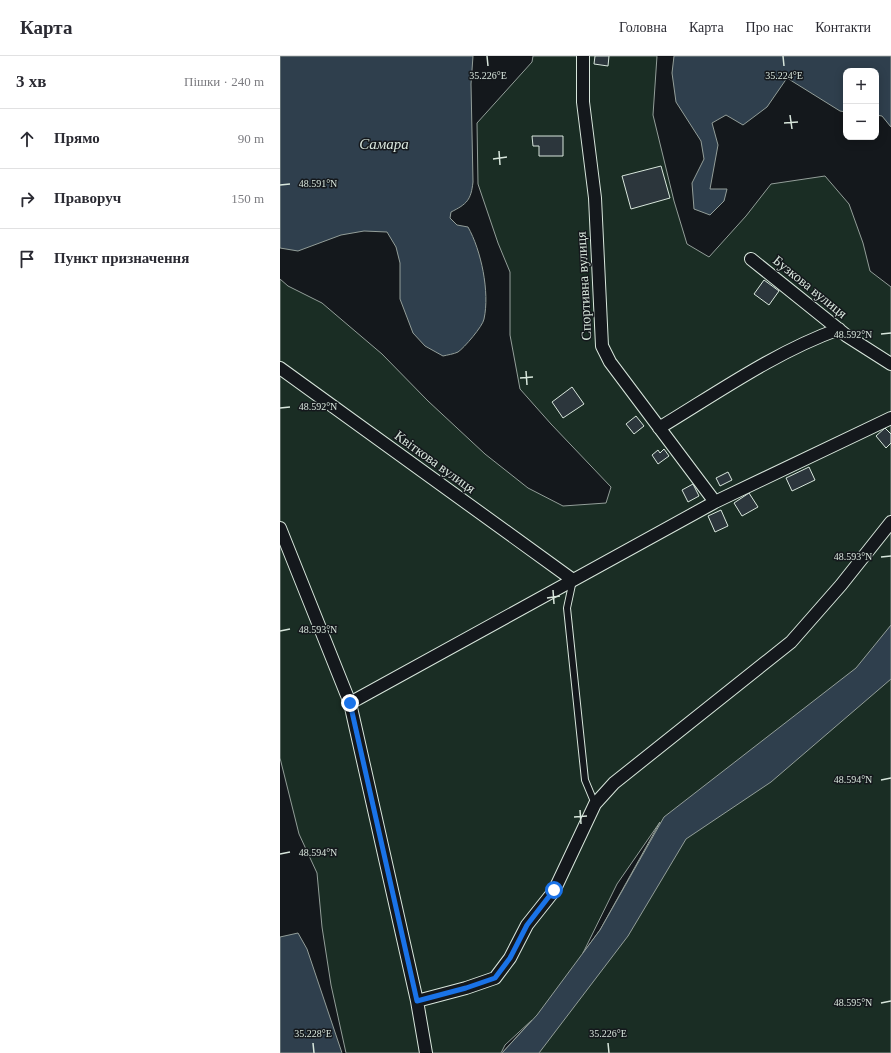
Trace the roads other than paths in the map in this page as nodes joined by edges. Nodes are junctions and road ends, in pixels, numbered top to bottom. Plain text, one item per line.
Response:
1 (583, 56) edge
2 (751, 259) dead end
3 (839, 329) junction
4 (891, 364) edge
5 (280, 368) edge
6 (891, 418) edge
7 (659, 428) junction
8 (715, 502) junction
9 (891, 522) edge
10 (280, 528) edge
11 (573, 580) junction
12 (350, 703) junction
13 (594, 804) junction
14 (417, 1001) junction
15 (426, 1053) edge

1 - 7 street, Спортивна вулиця
2 - 3 street, Бузкова вулиця
3 - 4 street, Бузкова вулиця
3 - 7 street
5 - 11 street, Квіткова вулиця
6 - 8 street
7 - 8 street, Спортивна вулиця
8 - 11 street
9 - 13 street
10 - 12 street
11 - 12 street
11 - 13 lane
12 - 14 street
13 - 14 street
14 - 15 street

